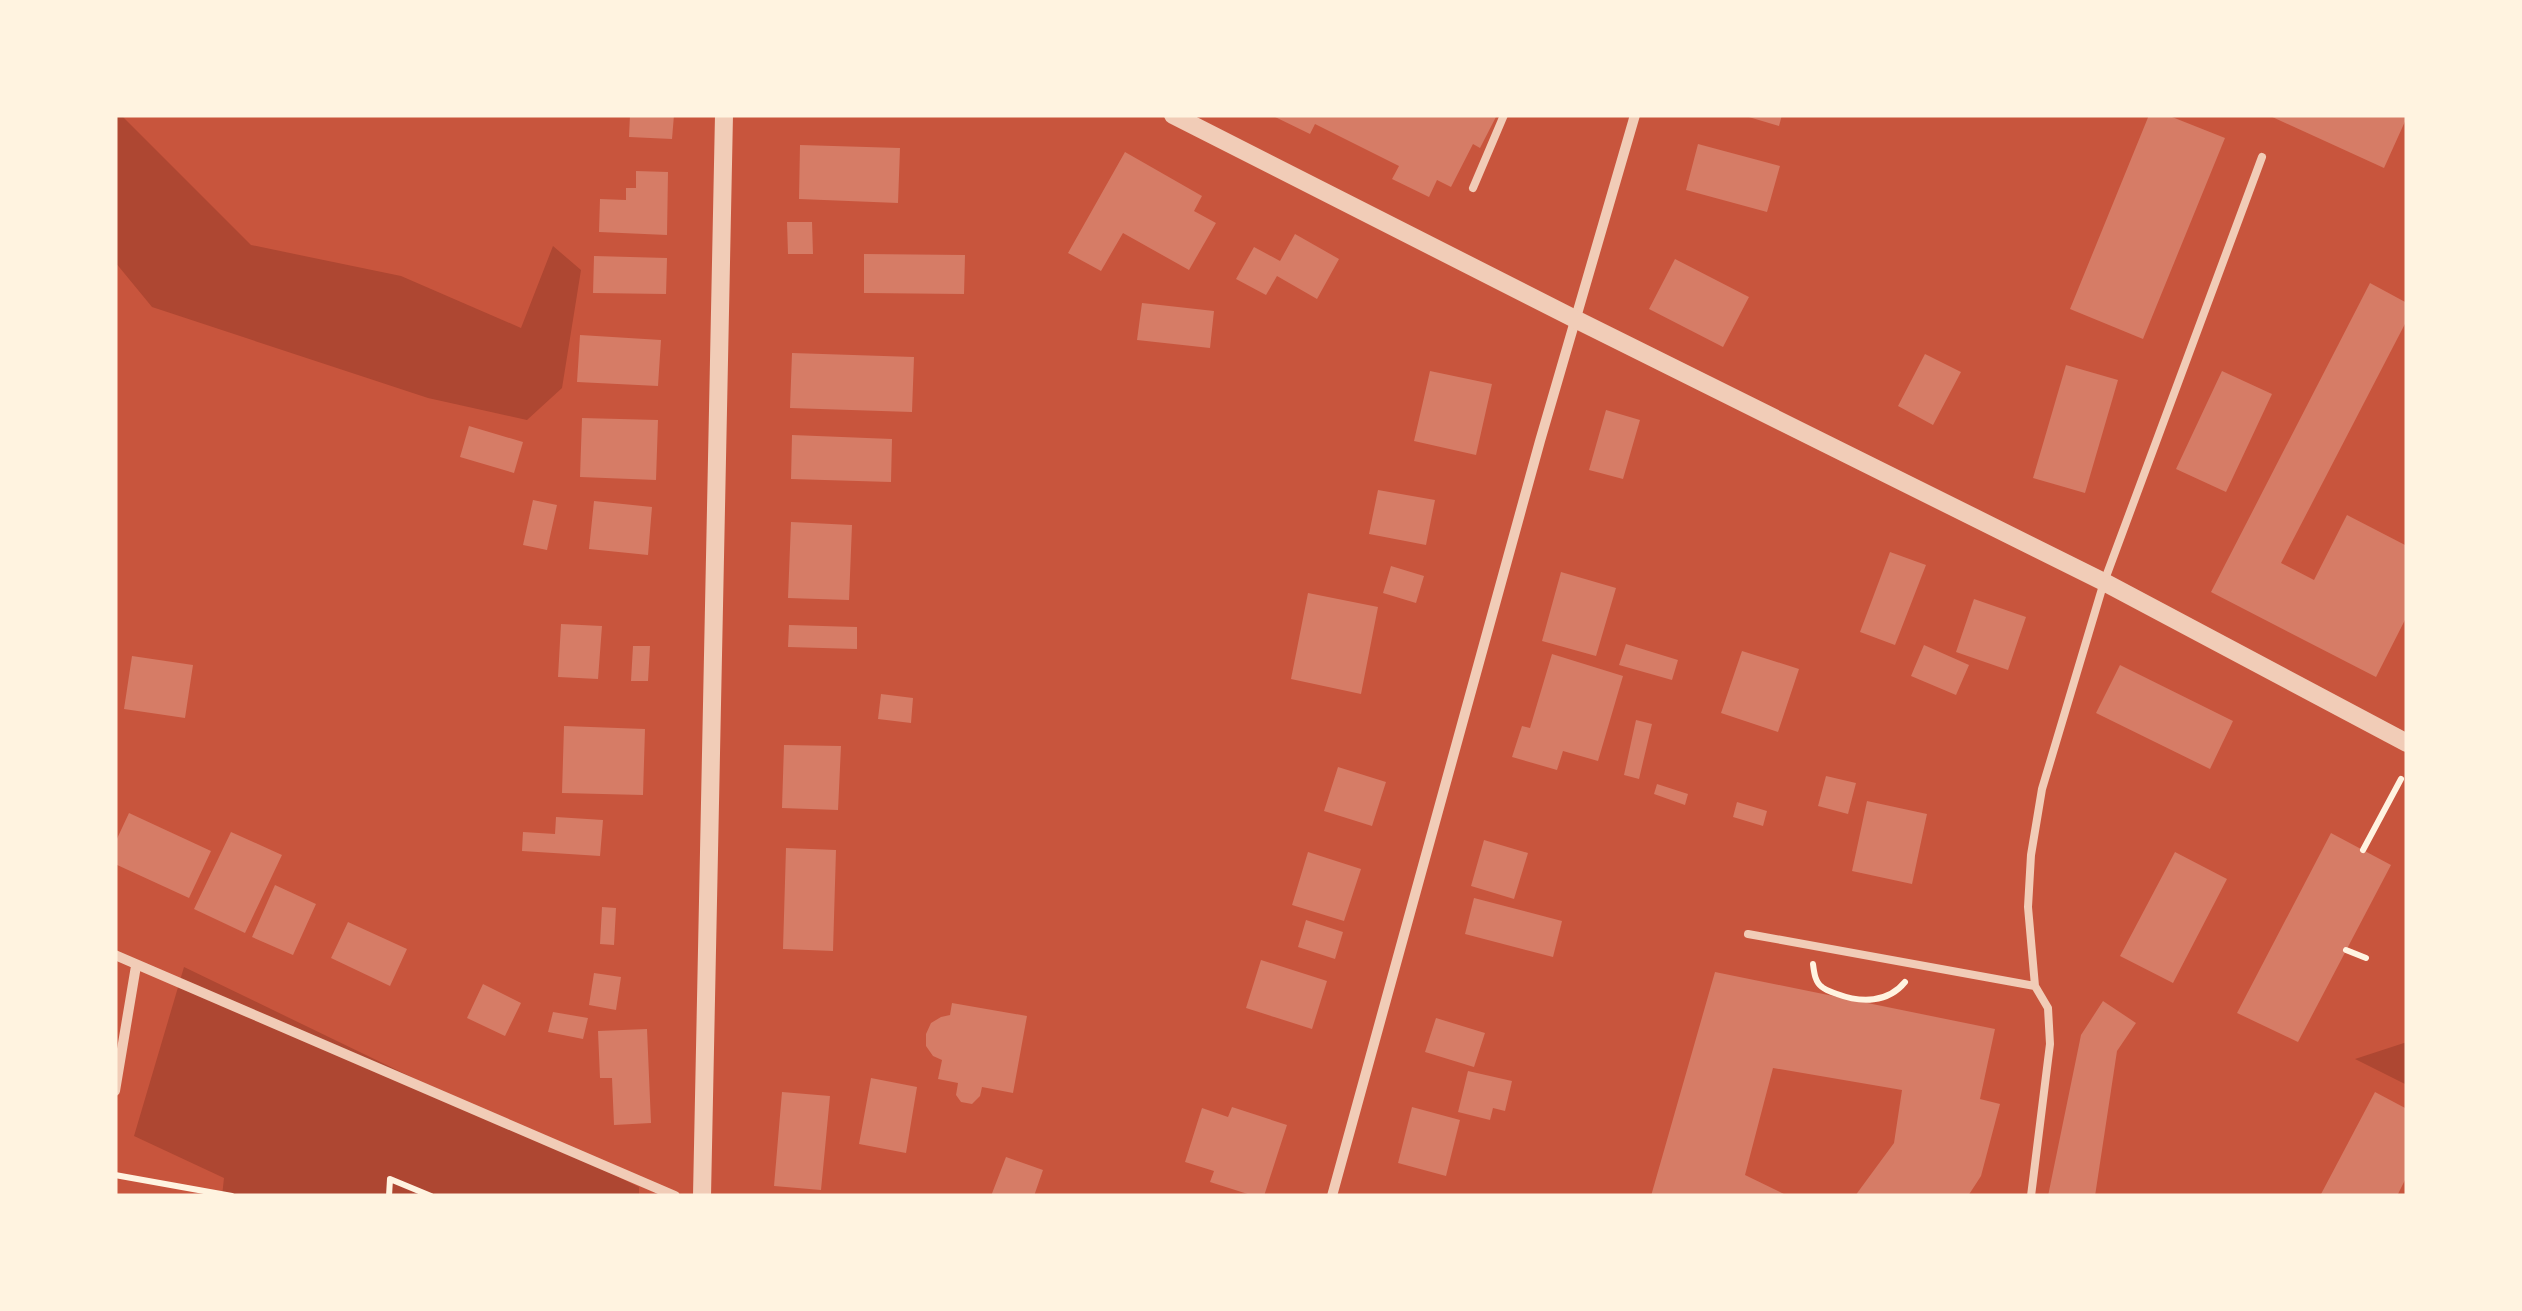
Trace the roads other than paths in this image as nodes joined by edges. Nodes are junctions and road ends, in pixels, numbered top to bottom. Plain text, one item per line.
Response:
1 (724, 115) edge
2 (1173, 115) edge
3 (1504, 115) edge
4 (1635, 115) edge
5 (2262, 158) dead end
6 (1473, 188) dead end
7 (1576, 320) junction
8 (2104, 582) junction
9 (2407, 743) edge
10 (1748, 934) dead end
11 (115, 955) edge
12 (136, 966) junction
13 (2036, 986) junction
14 (115, 1087) edge
15 (675, 1196) edge
16 (702, 1196) edge
17 (1332, 1196) edge
18 (2031, 1196) edge

1 - 16 street
2 - 7 street
3 - 6 lane
4 - 7 street
5 - 8 lane
7 - 8 street
7 - 17 street
8 - 9 street
8 - 13 lane
10 - 13 lane
11 - 12 street
12 - 14 street
12 - 15 street
13 - 18 lane

